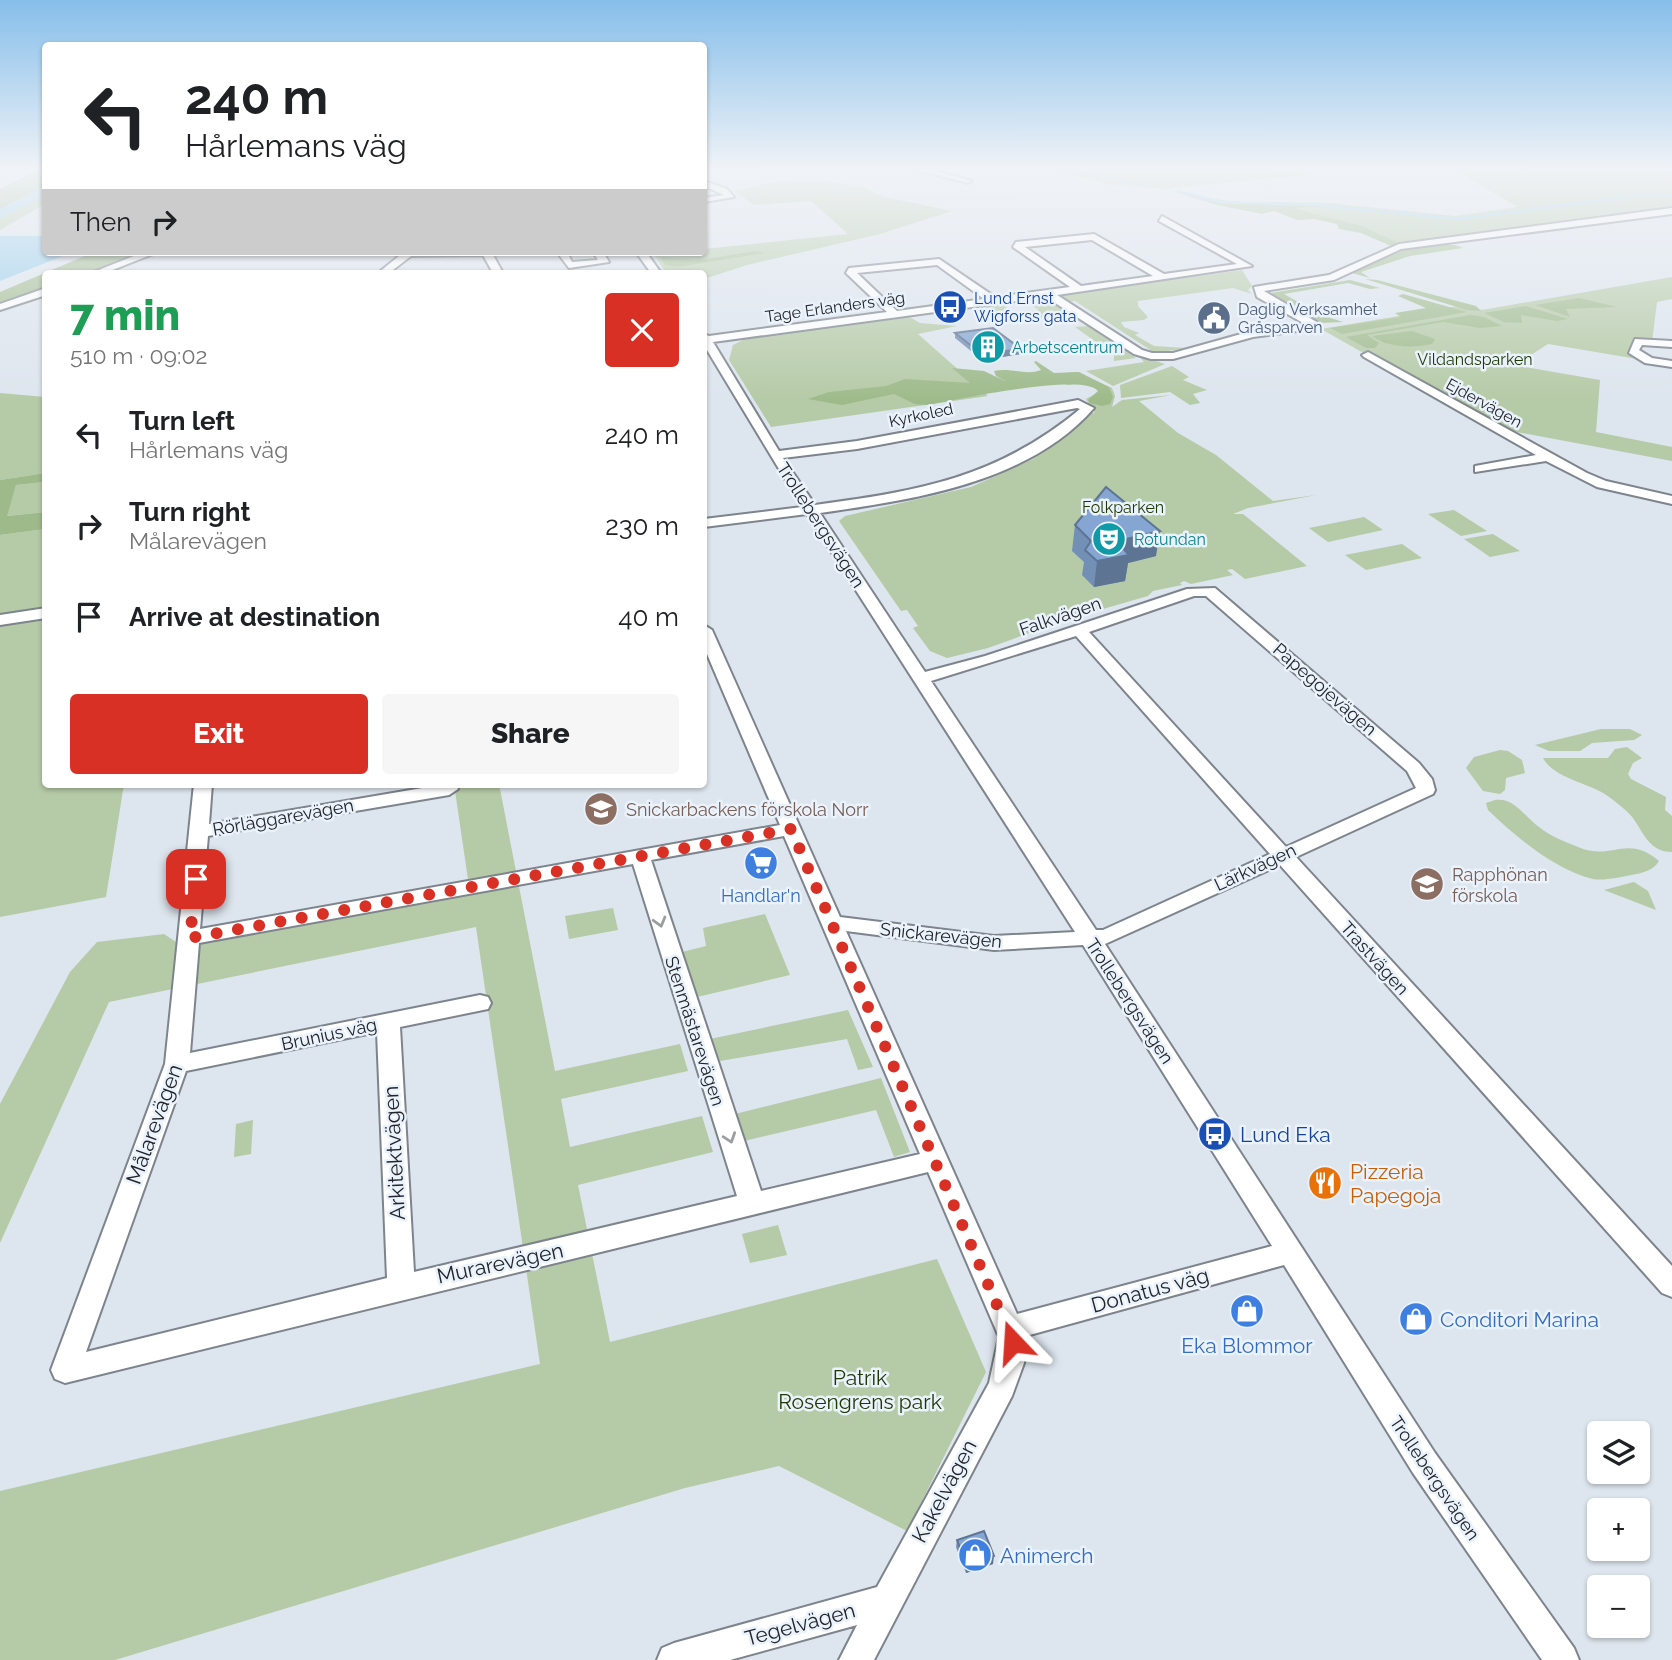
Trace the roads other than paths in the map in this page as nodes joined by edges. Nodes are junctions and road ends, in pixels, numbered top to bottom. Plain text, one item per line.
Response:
1 (1018, 246) edge
2 (1110, 246) edge
3 (1213, 246) edge
4 (1401, 246) edge
5 (142, 256) edge
6 (405, 256) edge
7 (564, 256) edge
8 (600, 256) edge
9 (104, 270) edge
10 (387, 270) edge
11 (1163, 278) junction
12 (1079, 289) junction
13 (42, 292) edge
14 (1047, 293) junction
15 (994, 301) junction
16 (0, 307) edge
17 (895, 314) junction
18 (1672, 344) edge
19 (707, 345) edge
20 (707, 347) edge
21 (1368, 355) dead end
22 (1672, 364) edge
23 (775, 456) junction
24 (1549, 457) junction
25 (1480, 469) dead end
26 (1672, 500) edge
27 (810, 509) junction
28 (707, 523) edge
29 (1210, 591) joint
30 (42, 614) edge
31 (0, 620) edge
32 (1079, 630) junction
33 (707, 645) edge
34 (711, 665) edge
35 (922, 678) junction
36 (203, 788) edge
37 (449, 789) dead end
38 (1420, 793) joint
39 (791, 829) junction
40 (201, 831) junction
41 (1282, 854) junction
42 (640, 856) junction
43 (834, 923) junction
44 (190, 938) junction
45 (1090, 940) junction
46 (480, 1003) dead end
47 (388, 1022) junction
48 (177, 1064) junction
49 (936, 1160) junction
50 (752, 1204) junction
51 (1290, 1252) junction
52 (401, 1285) junction
53 (1672, 1285) edge
54 (1007, 1323) junction
55 (65, 1370) joint
56 (887, 1601) junction
57 (674, 1660) edge
58 (856, 1660) edge
59 (1562, 1660) edge

1 - 12 street
2 - 11 street
3 - 11 street, Tage Erlanders väg
4 - 14 street
5 - 9 street
6 - 10 street
7 - 8 street
11 - 12 street, Tage Erlanders väg
12 - 14 street, Tage Erlanders väg
13 - 16 street
14 - 15 street, Tage Erlanders väg
15 - 17 street, Tage Erlanders väg
15 - 17 street
17 - 19 street, Tage Erlanders väg
18 - 22 street
20 - 23 street, Trollebergsvägen
21 - 24 street, Ejdervägen
23 - 27 street, Trollebergsvägen
23 - 27 street, Kyrkoled
24 - 25 street
24 - 26 street, Ejdervägen
27 - 28 street
27 - 35 street, Trollebergsvägen
29 - 32 street, Falkvägen
29 - 38 street, Papegojevägen
30 - 31 street
32 - 35 street, Falkvägen
32 - 41 street, Trastvägen
33 - 34 street
34 - 39 street
35 - 45 street, Trollebergsvägen
36 - 40 street, Målarevägen
37 - 40 street, Rörläggarevägen
38 - 41 street, Lärkvägen
39 - 42 street
39 - 43 street
40 - 44 street, Målarevägen
41 - 45 street, Lärkvägen
41 - 53 street, Trastvägen
42 - 44 street
42 -> 50 street, Stenmästarevägen
43 - 45 street, Snickarevägen
43 - 49 street
44 - 48 street, Målarevägen
45 - 51 street, Trollebergsvägen
46 - 47 street, Brunius väg
47 - 48 street, Brunius väg
47 - 52 street, Arkitektvägen
48 - 55 street, Målarevägen
49 - 50 street, Murarevägen
49 - 54 street
50 - 52 street, Murarevägen
51 - 54 street, Donatus väg
51 - 59 street, Trollebergsvägen
52 - 55 street, Murarevägen
54 - 56 street, Kakelvägen
56 - 57 street, Tegelvägen
56 - 58 street, Kakelvägen

